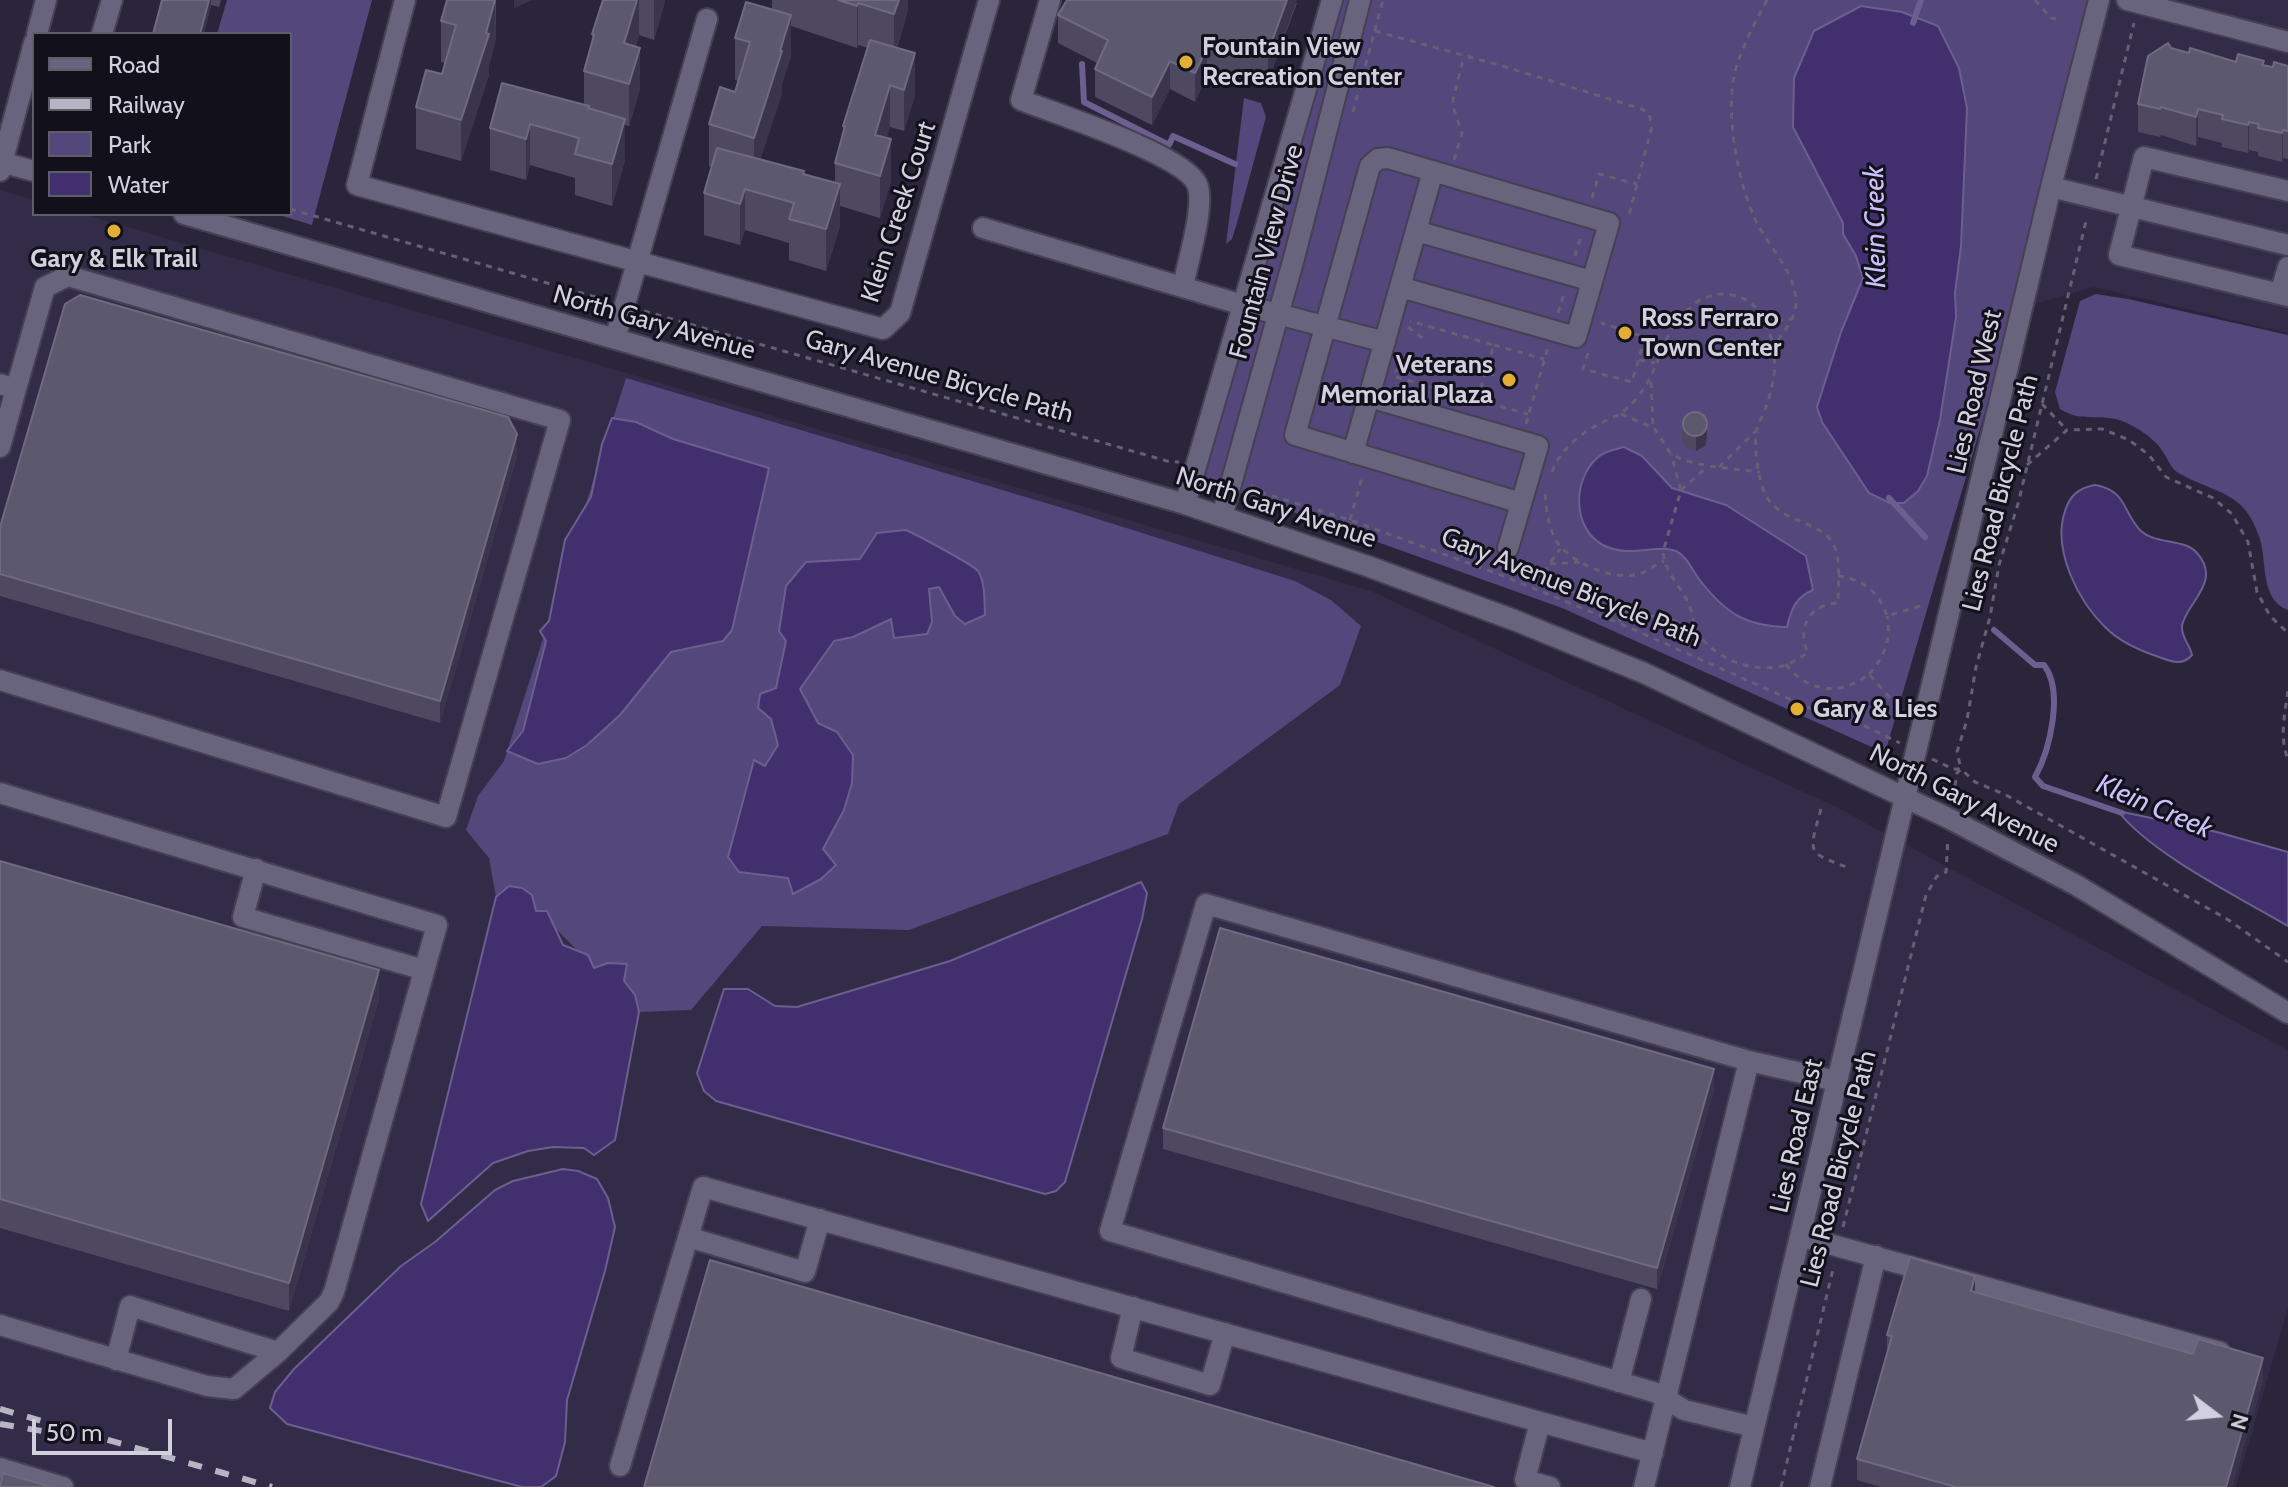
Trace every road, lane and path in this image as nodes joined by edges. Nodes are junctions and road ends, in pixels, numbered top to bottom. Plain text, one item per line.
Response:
1 (46, 0) edge
2 (112, 0) edge
3 (405, 0) edge
4 (989, 0) edge
5 (1050, 0) edge
6 (1332, 0) edge
7 (1360, 0) edge
8 (1767, 0) edge
9 (2035, 0) edge
10 (2099, 0) edge
11 (2127, 0) edge
12 (707, 19) dead end
13 (2056, 19) dead end
14 (1375, 31) dead end
15 (38, 32) edge
16 (103, 32) edge
17 (2131, 36) dead end
18 (2288, 42) edge
19 (32, 50) edge
20 (1, 165) edge
21 (32, 171) edge
22 (1433, 171) junction
23 (2097, 174) dead end
24 (2051, 187) junction
25 (2288, 191) edge
26 (2131, 207) junction
27 (292, 210) edge
28 (191, 216) edge
29 (1628, 218) dead end
30 (2086, 219) dead end
31 (983, 228) dead end
32 (1416, 231) junction
33 (2288, 245) edge
34 (637, 263) junction
35 (2288, 267) edge
36 (1592, 281) junction
37 (1183, 287) junction
38 (1400, 287) junction
39 (2284, 295) edge
40 (609, 301) dead end
41 (1243, 305) junction
42 (642, 310) dead end
43 (1277, 315) junction
44 (1792, 319) junction
45 (1597, 322) dead end
46 (1765, 322) junction
47 (1325, 325) junction
48 (615, 339) junction
49 (1425, 340) dead end
50 (1385, 342) junction
51 (1775, 344) junction
52 (1494, 345) junction
53 (1590, 345) dead end
54 (1545, 359) dead end
55 (1639, 360) junction
56 (1656, 364) junction
57 (1415, 367) dead end
58 (1466, 367) dead end
59 (1485, 373) junction
60 (1494, 375) dead end
61 (1651, 382) junction
62 (8, 386) edge
63 (1369, 397) junction
64 (1477, 400) junction
65 (2042, 404) junction
66 (1621, 414) junction
67 (1529, 415) dead end
68 (1654, 428) junction
69 (2067, 430) junction
70 (1756, 431) junction
71 (0, 447) edge
72 (1353, 453) junction
73 (1671, 454) junction
74 (1180, 463) dead end
75 (2027, 465) junction
76 (1708, 466) junction
77 (1719, 467) junction
78 (1760, 472) junction
79 (1245, 482) dead end
80 (1549, 482) dead end
81 (1681, 490) junction
82 (1545, 493) dead end
83 (1521, 503) junction
84 (1185, 504) junction
85 (1222, 516) junction
86 (1561, 547) junction
87 (1506, 554) joint
88 (1664, 561) junction
89 (1582, 562) junction
90 (1550, 564) junction
91 (1544, 572) junction
92 (1838, 576) junction
93 (1603, 606) junction
94 (1920, 606) dead end
95 (1887, 616) junction
96 (1621, 624) junction
97 (1694, 628) junction
98 (2288, 633) edge
99 (1786, 664) junction
100 (1869, 674) junction
101 (0, 680) edge
102 (2288, 691) edge
103 (1896, 705) dead end
104 (1882, 733) dead end
105 (2288, 759) edge
106 (1961, 769) junction
107 (1955, 771) dead end
108 (0, 793) edge
109 (1905, 796) junction
110 (1821, 809) dead end
111 (1849, 868) dead end
112 (1945, 868) dead end
113 (256, 869) junction
114 (2288, 962) edge
115 (424, 970) junction
116 (2288, 1013) edge
117 (1749, 1061) junction
118 (1836, 1081) junction
119 (820, 1219) junction
120 (1800, 1236) junction
121 (688, 1237) junction
122 (1839, 1245) junction
123 (1876, 1256) junction
124 (1641, 1299) dead end
125 (1133, 1307) junction
126 (0, 1325) edge
127 (1225, 1333) junction
128 (278, 1352) junction
129 (2236, 1356) edge
130 (116, 1360) junction
131 (1619, 1382) junction
132 (1666, 1398) junction
133 (1540, 1422) junction
134 (1754, 1427) junction
135 (1653, 1453) junction
136 (620, 1466) dead end
137 (0, 1468) edge
138 (63, 1487) edge
139 (1550, 1487) edge
140 (1644, 1487) edge
141 (1740, 1487) edge
142 (1781, 1487) edge
143 (1820, 1487) edge

1 - 15 street
2 - 16 street
3 - 34 street, Klein Creek Court
4 - 34 street, Klein Creek Court
5 - 37 street
6 - 41 street, Fountain View Drive
7 - 43 street, Fountain View Drive
8 - 44 path
9 - 13 path
10 - 24 street, Lies Road West
11 - 18 street
12 - 34 street
14 - 29 path
17 - 23 path
19 - 20 street
20 - 21 street
22 - 32 street
22 - 36 street
22 - 47 street
24 - 26 street
24 - 109 street, Lies Road West
25 - 26 street
26 - 33 street
26 - 39 street
27 - 40 path
28 - 48 street, North Gary Avenue
30 - 65 path, Lies Road Bicycle Path
31 - 37 street
32 - 36 street
32 - 38 street
34 - 48 street
35 - 39 street
36 - 38 street
37 - 41 street
38 - 50 street
41 - 43 street
41 - 84 street, Fountain View Drive
42 - 74 path, Gary Avenue Bicycle Path
43 - 47 street
43 - 85 street, Fountain View Drive
44 - 46 path
44 - 51 path
45 - 55 path
46 - 51 path
46 - 56 path
47 - 50 street
47 - 72 street
48 - 84 street, North Gary Avenue
49 - 52 path
50 - 63 street
51 - 70 path
52 - 54 path
52 - 59 path
53 - 55 path
55 - 56 path
56 - 61 path
57 - 64 path
58 - 59 path
59 - 60 path
59 - 64 path
61 - 66 path
61 - 68 path
62 - 71 street
62 - 101 street
63 - 72 street
63 - 83 street
64 - 67 path
65 - 69 path
65 - 75 path, Lies Road Bicycle Path
66 - 68 path
66 - 80 path
68 - 73 path
69 - 75 path
69 - 98 path
70 - 77 path
70 - 78 path
72 - 83 street
73 - 76 path
73 - 81 path
75 - 106 path, Lies Road Bicycle Path
76 - 77 path
76 - 81 path
77 - 78 path
78 - 92 path
79 - 96 path, Gary Avenue Bicycle Path
81 - 88 path
82 - 86 path
83 - 87 street
84 - 85 street, North Gary Avenue
85 - 109 street, North Gary Avenue
86 - 89 path
86 - 90 path
87 - 91 path
88 - 89 path
88 - 97 path
89 - 90 path
90 - 91 path
91 - 93 path
92 - 95 path
92 - 99 path
93 - 96 path
93 - 97 path
94 - 95 path
95 - 100 path
96 - 104 path, Gary Avenue Bicycle Path
97 - 99 path
99 - 100 path
100 - 103 path
102 - 105 path
106 - 107 path
106 - 114 path
108 - 113 street
109 - 116 street, North Gary Avenue
109 - 118 street, Lies Road East
110 - 111 path
112 - 122 path, Lies Road Bicycle Path
113 - 115 street
113 - 115 street
115 - 128 street
117 - 118 street
117 - 131 street
117 - 132 street
118 - 120 street, Lies Road East
119 - 121 street
119 - 121 street
119 - 125 street
120 - 122 street
120 - 134 street, Lies Road East
121 - 136 street
122 - 123 street
122 - 142 path, Lies Road Bicycle Path
123 - 129 street
123 - 143 street
124 - 131 street
125 - 127 street
125 - 127 street
126 - 130 street
127 - 133 street
128 - 130 street
128 - 130 street
131 - 132 street
132 - 134 street
132 - 135 street
133 - 135 street
133 - 139 street
134 - 141 street, Lies Road East
135 - 140 street
137 - 138 street

